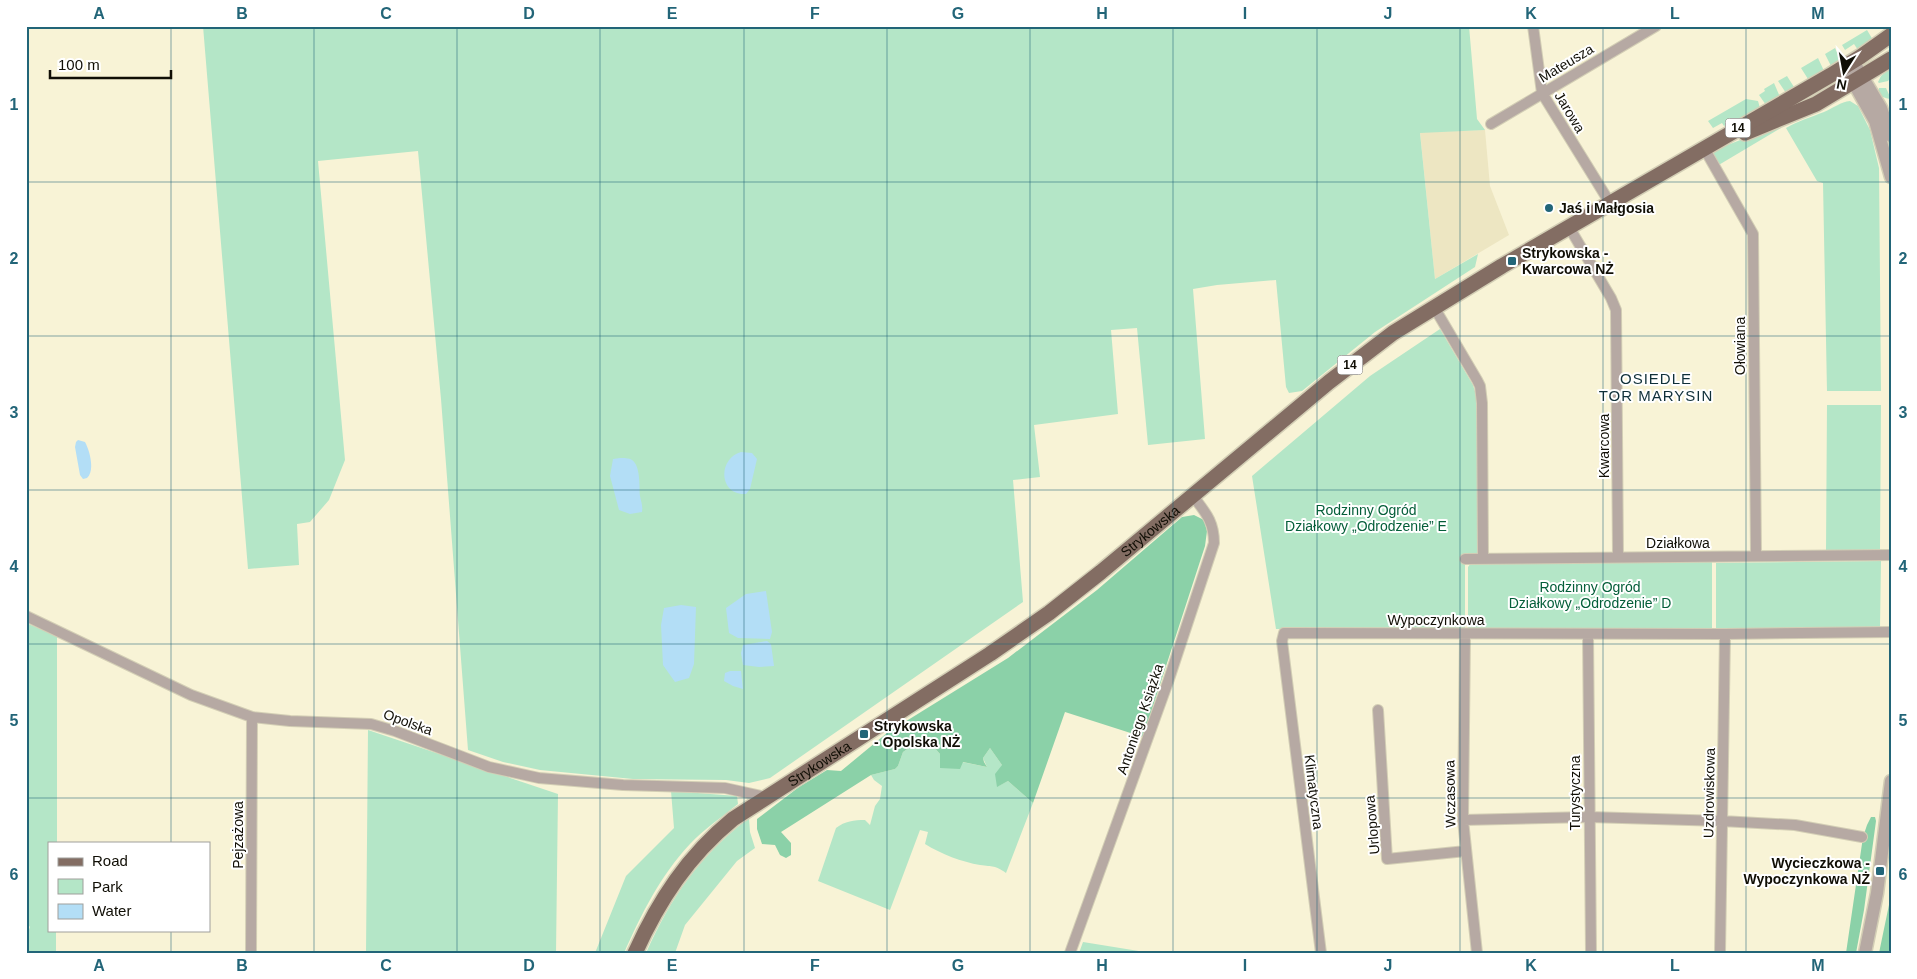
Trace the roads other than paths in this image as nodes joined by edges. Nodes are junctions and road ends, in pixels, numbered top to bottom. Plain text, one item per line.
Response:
1 (1533, 26) edge
2 (1656, 26) edge
3 (1891, 35) edge
4 (1891, 59) edge
5 (1849, 64) junction
6 (1858, 80) junction
7 (1542, 93) junction
8 (1491, 124) dead end
9 (1891, 136) edge
10 (1704, 148) junction
11 (1891, 178) edge
12 (1610, 203) junction
13 (1569, 227) junction
14 (1434, 307) junction
15 (1193, 496) junction
16 (1891, 555) edge
17 (1756, 556) junction
18 (1618, 557) junction
19 (1483, 558) junction
20 (1465, 559) dead end
21 (26, 616) edge
22 (1891, 632) edge
23 (1465, 634) junction
24 (1588, 634) junction
25 (1725, 634) junction
26 (1283, 635) joint
27 (1378, 710) dead end
28 (252, 717) junction
29 (1891, 781) edge
30 (766, 797) junction
31 (1589, 817) junction
32 (1463, 820) junction
33 (1722, 821) junction
34 (1862, 837) dead end
35 (1466, 851) junction
36 (251, 953) edge
37 (635, 953) edge
38 (1070, 953) edge
39 (1321, 953) edge
40 (1478, 953) edge
41 (1591, 953) edge
42 (1720, 953) edge
43 (1865, 953) edge

1 - 7 street, Jarowa
2 - 7 street, Mateusza
3 - 5 main road, Strykowska / 14
4 - 6 main road, Strykowska / 14
5 - 6 street
5 - 10 main road, Strykowska / 14
6 - 9 street
6 - 10 main road, Strykowska / 14
6 - 11 street
7 - 8 street, Mateusza
7 - 12 street, Jarowa
10 - 12 main road, Strykowska / 14
10 - 17 street, Ołowiana
12 - 13 main road, Strykowska / 14
13 - 14 main road, Strykowska / 14
13 - 18 street, Kwarcowa
14 - 15 main road, Strykowska / 14
14 - 19 street
15 - 30 main road, Strykowska / 14
15 - 38 street, Antoniego Książka
16 - 17 street, Działkowa
17 - 18 street, Działkowa
18 - 19 street, Działkowa
19 - 20 street, Działkowa
21 - 28 street, Opolska
22 - 25 street, Wypoczynkowa
23 - 24 street, Wypoczynkowa
23 - 26 street, Wypoczynkowa
23 - 32 street, Wczasowa
24 - 25 street, Wypoczynkowa
24 - 31 street, Turystyczna
25 - 33 street, Uzdrowiskowa
26 - 39 street, Klimatyczna
27 - 35 street, Urlopowa
28 - 30 street, Opolska
28 - 36 street, Pejzażowa
29 - 43 street
30 - 37 main road, Strykowska / 14
31 - 32 street
31 - 33 street
31 - 41 street, Turystyczna
32 - 35 street, Wczasowa
33 - 34 street
33 - 42 street, Uzdrowiskowa
35 - 40 street, Wczasowa

